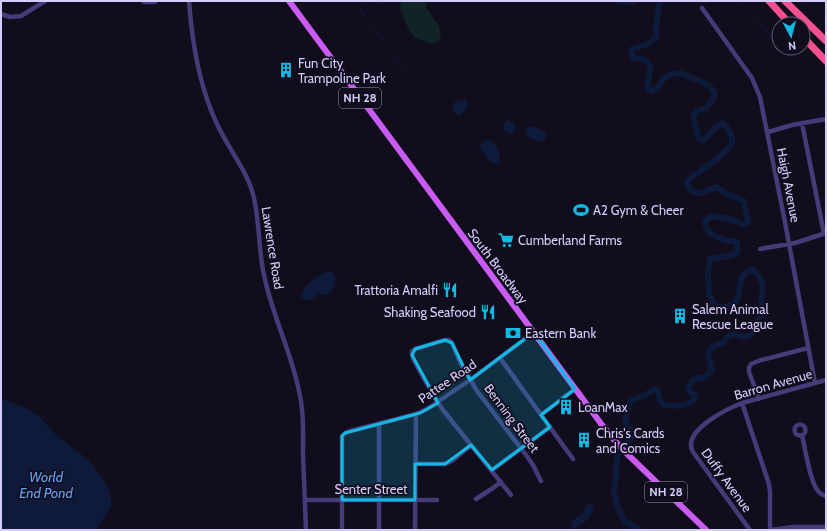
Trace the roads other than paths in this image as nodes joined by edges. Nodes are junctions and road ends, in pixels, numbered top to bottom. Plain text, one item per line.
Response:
1 (45, 1) edge
2 (143, 1) edge
3 (189, 1) edge
4 (289, 1) edge
5 (768, 1) edge
6 (785, 1) edge
7 (154, 2) dead end
8 (702, 8) dead end
9 (1, 14) edge
10 (782, 16) edge
11 (826, 41) edge
12 (811, 45) edge
13 (826, 61) edge
14 (826, 118) edge
15 (802, 123) junction
16 (768, 132) junction
17 (825, 234) edge
18 (790, 245) junction
19 (760, 249) dead end
20 (534, 332) junction
21 (808, 348) junction
22 (500, 358) junction
23 (470, 380) junction
24 (826, 380) edge
25 (816, 383) junction
26 (575, 389) junction
27 (759, 399) junction
28 (438, 402) junction
29 (742, 403) junction
30 (416, 414) junction
31 (541, 415) junction
32 (378, 424) junction
33 (550, 427) junction
34 (802, 435) dead end
35 (691, 440) joint
36 (471, 445) junction
37 (521, 449) junction
38 (573, 460) dead end
39 (415, 464) junction
40 (492, 470) junction
41 (541, 481) dead end
42 (501, 482) junction
43 (511, 495) dead end
44 (826, 496) edge
45 (476, 499) dead end
46 (305, 500) junction
47 (342, 500) junction
48 (378, 500) junction
49 (415, 500) junction
50 (437, 500) dead end
51 (826, 527) edge
52 (306, 530) edge
53 (342, 530) edge
54 (379, 530) edge
55 (415, 530) edge
56 (706, 530) edge
57 (750, 530) edge
58 (770, 530) edge

1 - 9 street
2 - 7 street
3 - 46 street, Lawrence Road
4 - 20 main road, South Broadway / NH 28
5 - 10 highway
6 - 11 highway
8 - 16 street, Haigh Avenue
12 - 13 highway
14 - 15 street
15 - 16 street
15 - 17 street
16 - 18 street, Haigh Avenue
17 - 18 street
18 - 19 street
18 - 21 street, Haigh Avenue
20 - 22 street, Pattee Road
20 - 26 main road, South Broadway / NH 28
21 - 25 street, Haigh Avenue
21 - 27 street
22 - 23 street, Pattee Road
22 - 31 street
23 - 28 street, Pattee Road
23 - 28 street, Benning Street
23 - 37 street, Benning Street
24 - 25 street, Barron Avenue
25 - 27 street, Barron Avenue
26 - 31 street
26 - 56 main road, South Broadway / NH 28
27 - 29 street, Barron Avenue
28 - 30 street, Pattee Road
28 - 36 street
29 - 35 street, Barron Avenue
29 - 58 street
30 - 32 street, Pattee Road
30 - 39 street
31 - 33 street
32 - 47 street, Pattee Road
32 - 48 street
33 - 37 street
33 - 38 street
34 - 44 street
35 - 57 street, Duffy Avenue
36 - 39 street
36 - 40 street
37 - 40 street
37 - 41 street, Benning Street
39 - 49 street
40 - 42 street
42 - 43 street
42 - 45 street
46 - 47 street, Senter Street
46 - 52 street, Lawrence Road
47 - 48 street, Senter Street
47 - 53 street
48 - 49 street, Senter Street
48 - 54 street
49 - 50 street, Senter Street
49 - 55 street
51 - 58 street

